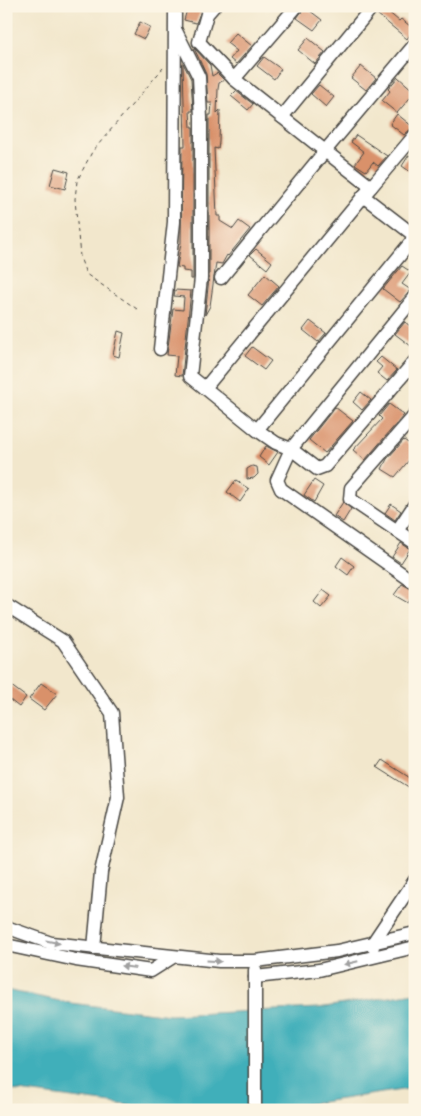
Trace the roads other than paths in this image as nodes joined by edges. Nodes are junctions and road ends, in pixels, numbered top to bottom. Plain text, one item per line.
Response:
1 (175, 6) edge
2 (214, 6) edge
3 (297, 6) edge
4 (373, 6) edge
5 (176, 31) junction
6 (415, 44) edge
7 (234, 79) junction
8 (282, 117) junction
9 (415, 135) edge
10 (325, 151) junction
11 (367, 191) junction
12 (415, 236) edge
13 (221, 278) dead end
14 (415, 297) edge
15 (160, 349) dead end
16 (415, 361) edge
17 (205, 388) junction
18 (415, 415) edge
19 (258, 430) junction
20 (291, 449) junction
21 (415, 504) edge
22 (397, 531) junction
23 (415, 543) edge
24 (415, 583) edge
25 (6, 605) edge
26 (415, 880) edge
27 (6, 928) edge
28 (415, 933) edge
29 (372, 944) junction
30 (6, 945) edge
31 (415, 947) edge
32 (94, 948) junction
33 (173, 957) junction
34 (374, 958) junction
35 (255, 960) junction
36 (255, 977) junction
37 (255, 1110) edge

1 - 5 street
2 - 7 street
3 - 7 street
4 - 8 street
5 - 15 street
5 - 17 street
6 - 10 street
7 - 8 street
8 - 10 street
9 - 11 street
10 - 11 street
10 - 13 street
11 - 12 street
11 - 17 street
12 - 19 street
14 - 20 street
16 - 20 street
17 - 19 street
18 - 22 street
19 - 20 street
20 - 24 street
21 - 22 street
22 - 23 street
25 - 32 street
26 - 29 street
27 -> 32 street
28 - 29 street
29 - 34 street
29 - 35 street
33 -> 30 street
31 - 34 street
32 - 33 street
33 -> 35 street
34 -> 36 street
35 - 36 street
36 - 37 street

